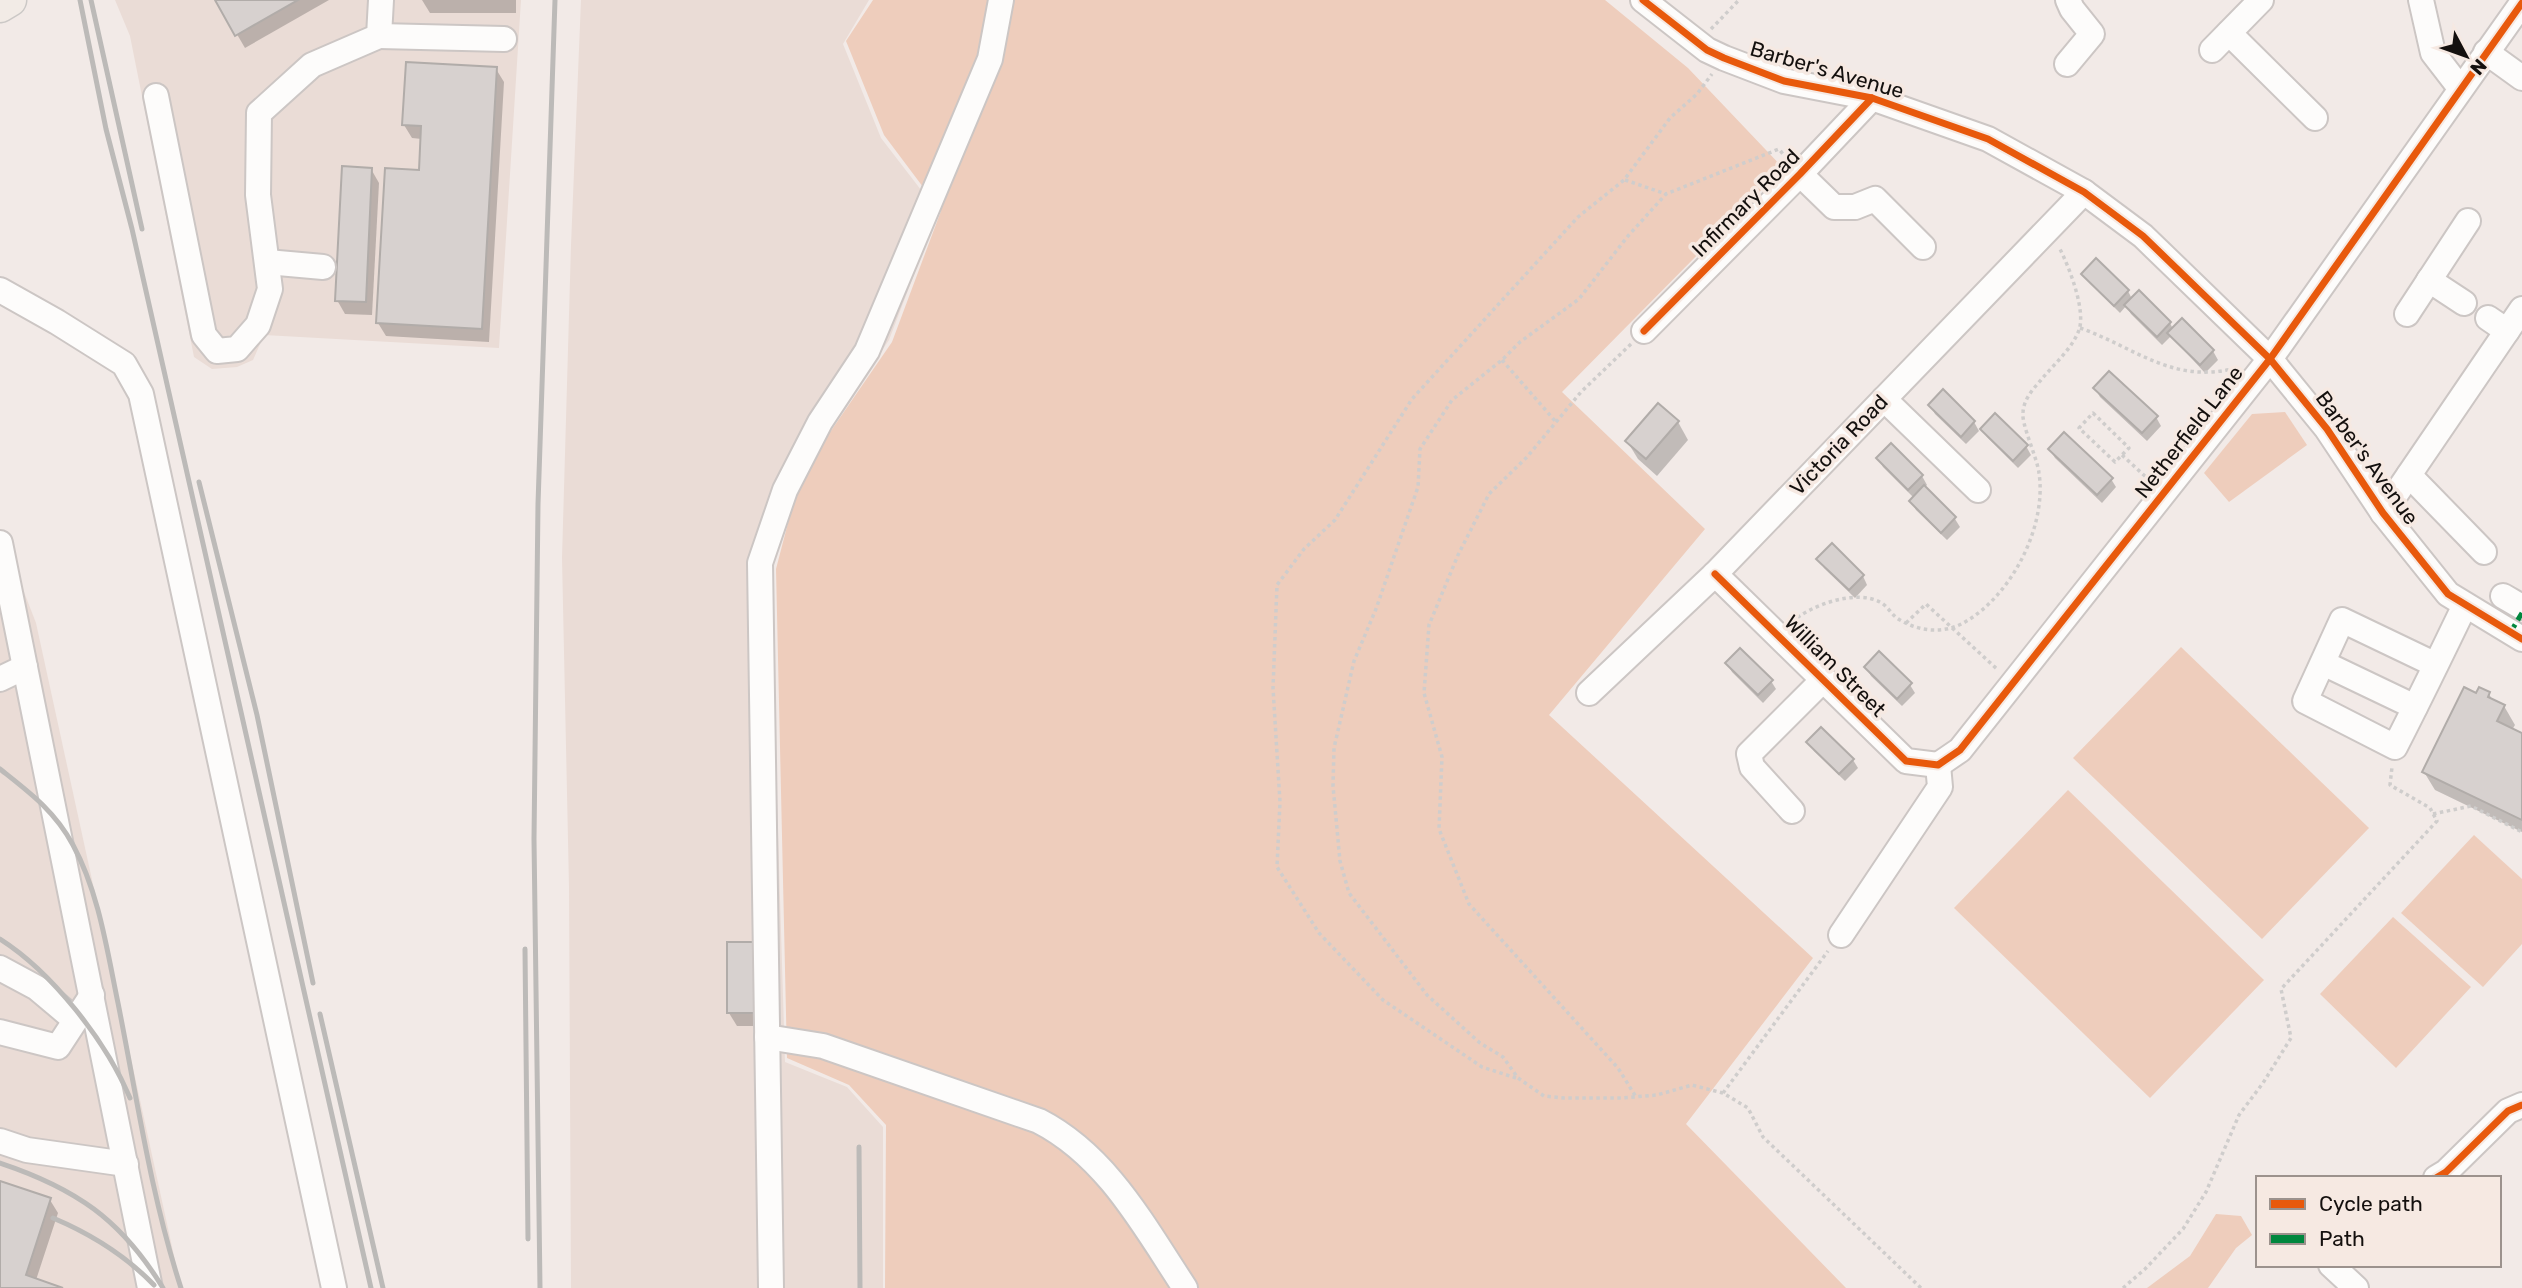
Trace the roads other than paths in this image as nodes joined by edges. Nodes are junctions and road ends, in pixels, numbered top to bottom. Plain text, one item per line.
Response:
1 (10, 0) edge
2 (381, 0) edge
3 (1001, 0) edge
4 (1643, 0) edge
5 (2068, 0) edge
6 (2262, 0) edge
7 (2421, 0) edge
8 (2522, 3) edge
9 (0, 6) edge
10 (379, 36) junction
11 (504, 39) dead end
12 (2486, 52) junction
13 (2067, 64) dead end
14 (2522, 78) edge
15 (2460, 88) junction
16 (156, 96) dead end
17 (1871, 98) junction
18 (2315, 118) dead end
19 (1800, 174) junction
20 (2084, 192) junction
21 (2468, 221) dead end
22 (1923, 247) dead end
23 (267, 262) junction
24 (323, 267) dead end
25 (2429, 280) junction
26 (0, 290) edge
27 (2464, 303) dead end
28 (2522, 309) edge
29 (2407, 314) dead end
30 (1644, 331) road end
31 (2270, 359) junction
32 (1884, 399) junction
33 (2409, 475) junction
34 (1978, 489) dead end
35 (2383, 513) junction
36 (0, 543) edge
37 (2484, 552) dead end
38 (1714, 573) junction
39 (3, 578) edge
40 (2466, 605) junction
41 (2522, 639) edge
42 (2323, 663) junction
43 (2436, 665) junction
44 (25, 667) junction
45 (0, 679) edge
46 (1824, 679) junction
47 (1589, 693) dead end
48 (2415, 707) junction
49 (1938, 765) junction
50 (1792, 811) dead end
51 (1841, 935) road end
52 (0, 968) edge
53 (92, 995) junction
54 (75, 1020) junction
55 (0, 1032) edge
56 (767, 1037) junction
57 (2522, 1105) edge
58 (0, 1141) edge
59 (126, 1164) junction
60 (2439, 1176) edge
61 (2334, 1267) edge
62 (150, 1288) edge
63 (334, 1288) edge
64 (771, 1288) edge
65 (1185, 1288) edge
66 (2356, 1288) edge

1 - 9 main road
2 - 10 street
3 - 56 street
4 - 17 street, Barber's Avenue
5 - 13 street
6 - 18 street
7 - 15 street
8 - 12 street, Netherfield Lane
10 - 11 street
10 - 23 street
12 - 14 street
12 - 15 street, Netherfield Lane
15 - 31 street, Netherfield Lane
16 - 23 street
17 - 19 street, Infirmary Road
17 - 20 street, Barber's Avenue
19 - 22 street
19 - 30 street, Infirmary Road
20 - 31 street, Barber's Avenue
20 - 32 street, Victoria Road
21 - 25 street
23 - 24 street
25 - 27 street
25 - 29 street
26 - 63 street
28 - 33 street
31 - 35 street, Barber's Avenue
31 - 49 street, Netherfield Lane
32 - 34 street
32 - 38 street, Victoria Road
33 - 35 street
33 - 37 street
35 - 40 street, Barber's Avenue
36 - 39 street
38 - 46 street, William Street
38 - 47 street, Victoria Road
39 - 44 street
40 - 41 street, Barber's Avenue
40 - 43 street
42 - 43 street
42 - 48 street
42 - 48 street
43 - 48 street
44 - 45 street
44 - 53 street
46 - 49 street, William Street
46 - 50 street
49 - 51 street
52 - 54 street
53 - 54 street
53 - 59 street
54 - 55 street
56 - 64 street
56 - 65 street
57 - 60 street
58 - 59 street
59 - 62 street
61 - 66 street

